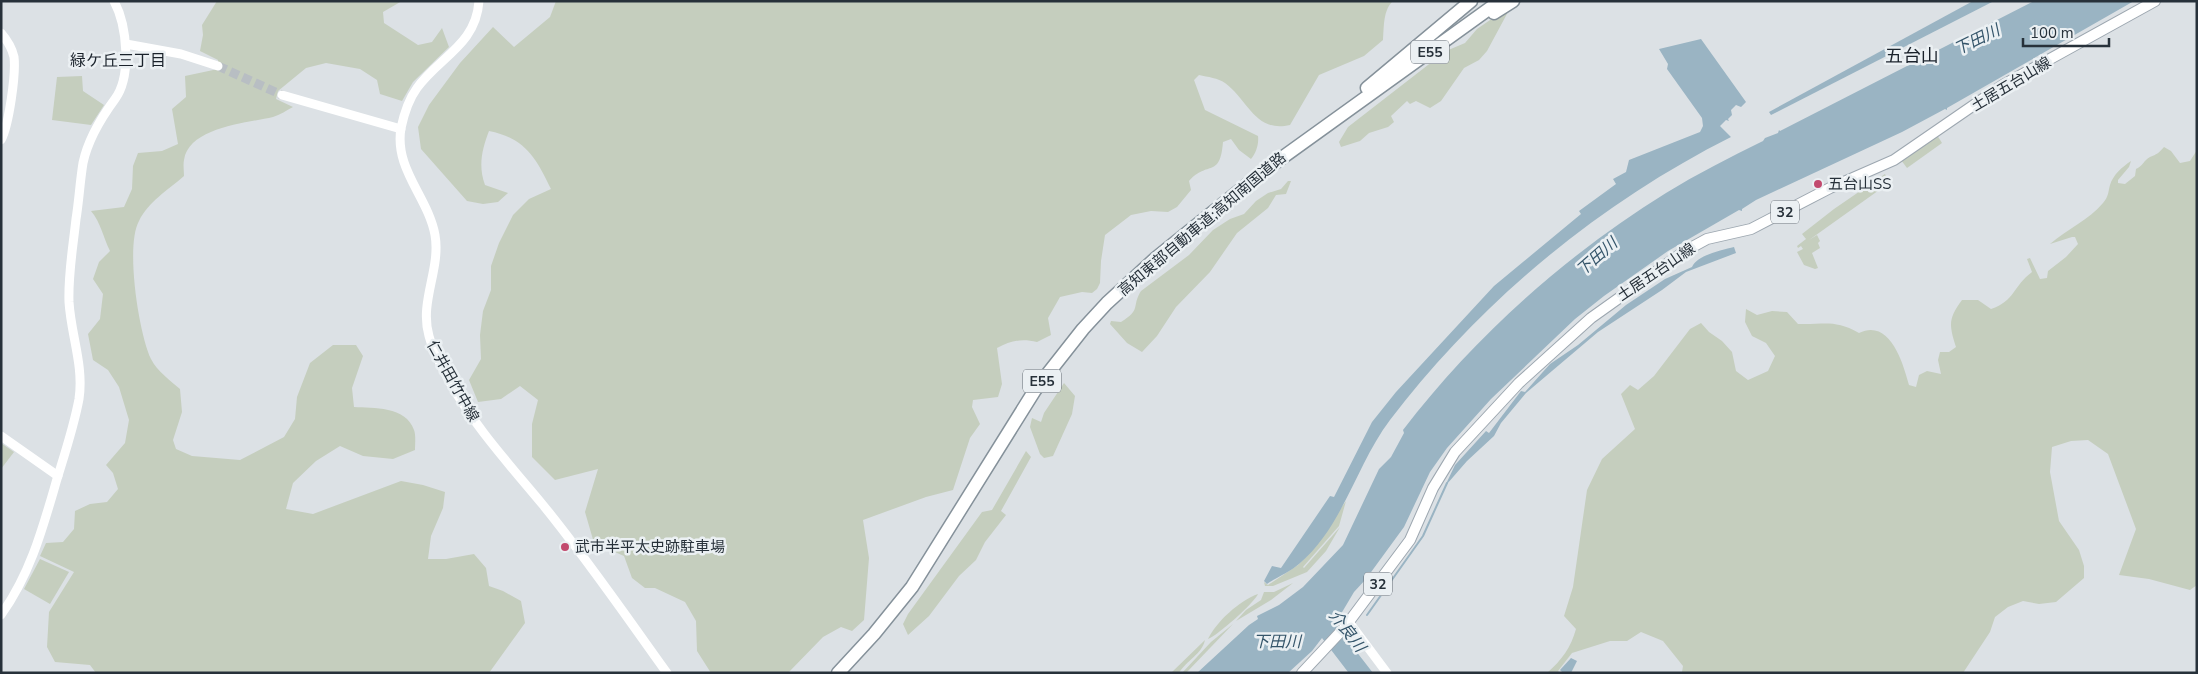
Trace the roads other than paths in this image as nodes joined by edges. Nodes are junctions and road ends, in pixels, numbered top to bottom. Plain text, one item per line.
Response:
1 (114, 1) edge
2 (480, 1) edge
3 (1471, 1) edge
4 (1500, 1) edge
5 (1513, 1) edge
6 (2155, 1) edge
7 (1488, 13) junction
8 (1, 33) edge
9 (126, 44) junction
10 (218, 66) tunnel mouth
11 (282, 95) tunnel mouth
12 (401, 129) junction
13 (1, 140) edge
14 (1304, 141) junction
15 (1, 436) edge
16 (58, 476) junction
17 (1, 615) edge
18 (1346, 624) junction
19 (667, 673) edge
20 (838, 673) edge
21 (1302, 673) edge
22 (1387, 673) edge

1 - 9 street
2 - 12 street, 仁井田竹中線
3 - 14 highway
4 - 7 highway
5 - 7 highway
6 - 18 main road, 土居五台山線 / 32
7 - 14 highway, 高知東部自動車道;高知南国道路 / E55
8 - 13 street
9 - 10 street
9 - 16 street
11 - 12 street
12 - 19 street, 仁井田竹中線
14 - 20 highway, 高知東部自動車道;高知南国道路 / E55
15 - 16 street
16 - 17 street
18 - 21 main road, 土居五台山線 / 32
18 - 22 street

